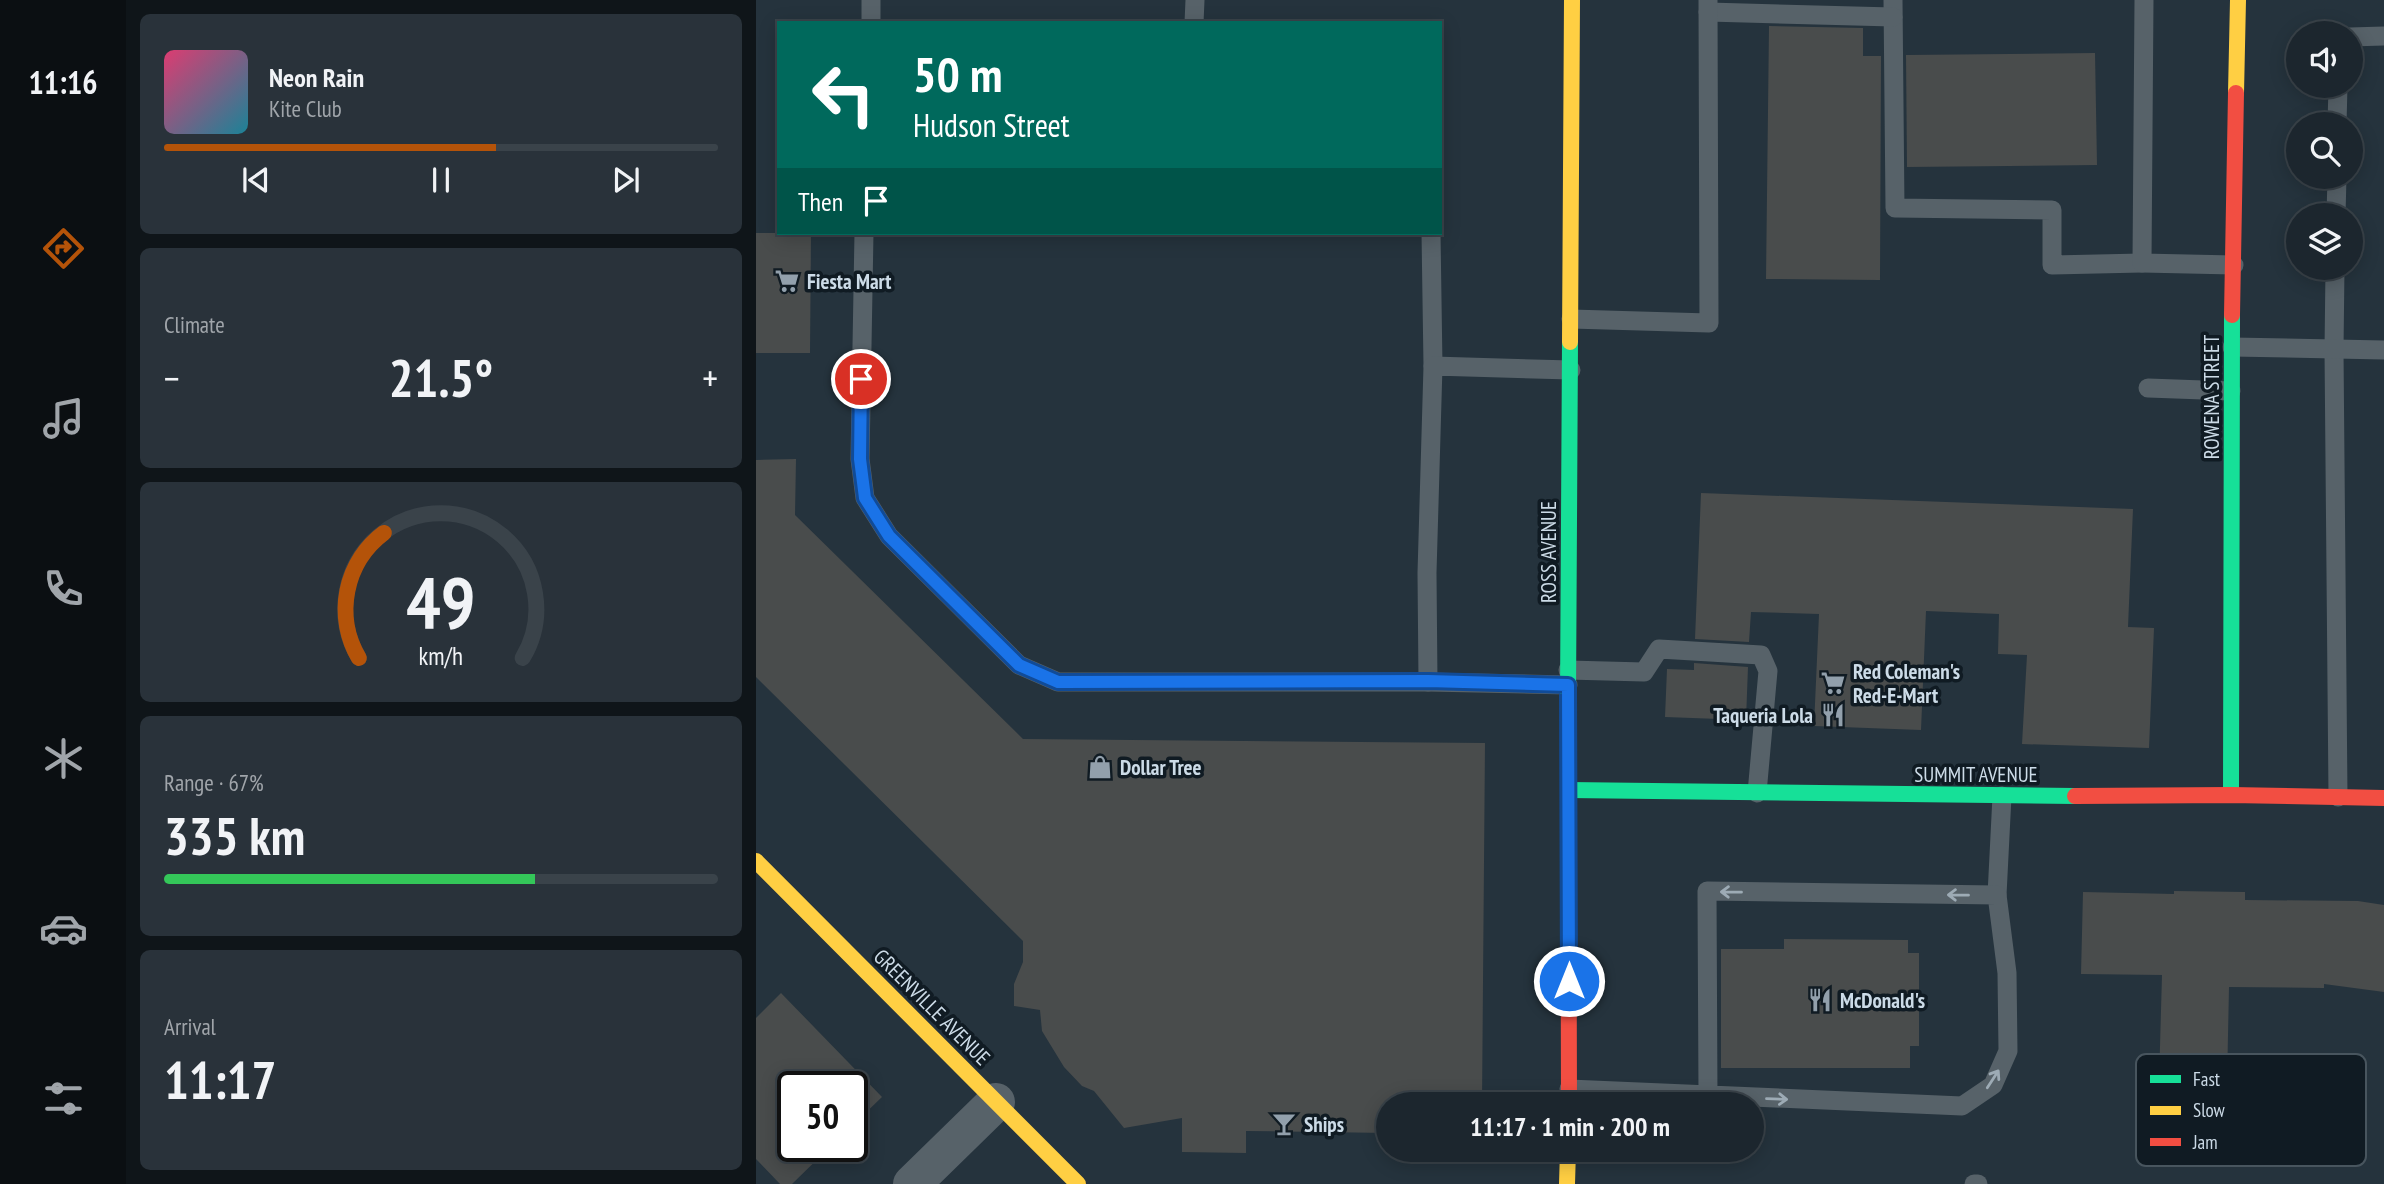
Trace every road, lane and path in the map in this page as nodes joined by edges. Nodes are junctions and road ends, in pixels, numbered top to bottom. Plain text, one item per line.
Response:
1 (871, 0) edge
2 (1195, 0) edge
3 (1572, 0) edge
4 (2144, 0) edge
5 (2238, 0) edge
6 (1708, 6) edge
7 (1893, 9) edge
8 (871, 21) edge
9 (1194, 21) edge
10 (2384, 36) edge
11 (2363, 37) edge
12 (864, 235) edge
13 (1431, 235) edge
14 (2142, 263) junction
15 (2234, 265) junction
16 (2335, 280) edge
17 (1571, 319) junction
18 (2232, 347) junction
19 (2334, 350) junction
20 (2384, 350) edge
21 (1433, 366) junction
22 (1571, 370) junction
23 (2148, 388) dead end
24 (2231, 391) junction
25 (1568, 678) junction
26 (1428, 681) junction
27 (1568, 790) junction
28 (1758, 793) junction
29 (2231, 795) junction
30 (2002, 796) junction
31 (2338, 797) junction
32 (2384, 798) edge
33 (756, 860) edge
34 (1997, 895) junction
35 (1569, 1092) edge
36 (1708, 1092) edge
37 (1764, 1098) edge
38 (996, 1102) junction
39 (1568, 1162) edge
40 (1074, 1183) edge
41 (912, 1184) edge
42 (1567, 1184) edge

1 - 8 lane
2 - 9 lane
3 - 17 street, ROSS AVENUE
4 - 14 lane
5 - 15 street, ROWENA STREET
6 - 7 lane
6 - 17 lane
7 - 14 lane
10 - 11 lane
12 - 26 lane
13 - 21 lane
14 - 15 lane
15 - 18 street, ROWENA STREET
16 - 19 lane
17 - 22 street, ROSS AVENUE
18 - 19 lane
18 - 24 street, ROWENA STREET
19 - 20 lane
19 - 31 lane
21 - 22 lane
21 - 26 lane
22 - 25 street, ROSS AVENUE
23 - 24 lane
24 - 29 street, ROWENA STREET
25 - 26 lane
25 - 27 street, ROSS AVENUE
25 - 28 lane
27 - 28 street, SUMMIT AVENUE
27 - 35 street, ROSS AVENUE
28 - 30 street, SUMMIT AVENUE
29 - 30 street, SUMMIT AVENUE
29 - 31 street, SUMMIT AVENUE
30 - 34 lane
31 - 32 street, SUMMIT AVENUE
33 - 38 street, GREENVILLE AVENUE
34 -> 36 lane
37 -> 34 lane
38 - 40 street, GREENVILLE AVENUE
38 - 41 street
39 - 42 street

